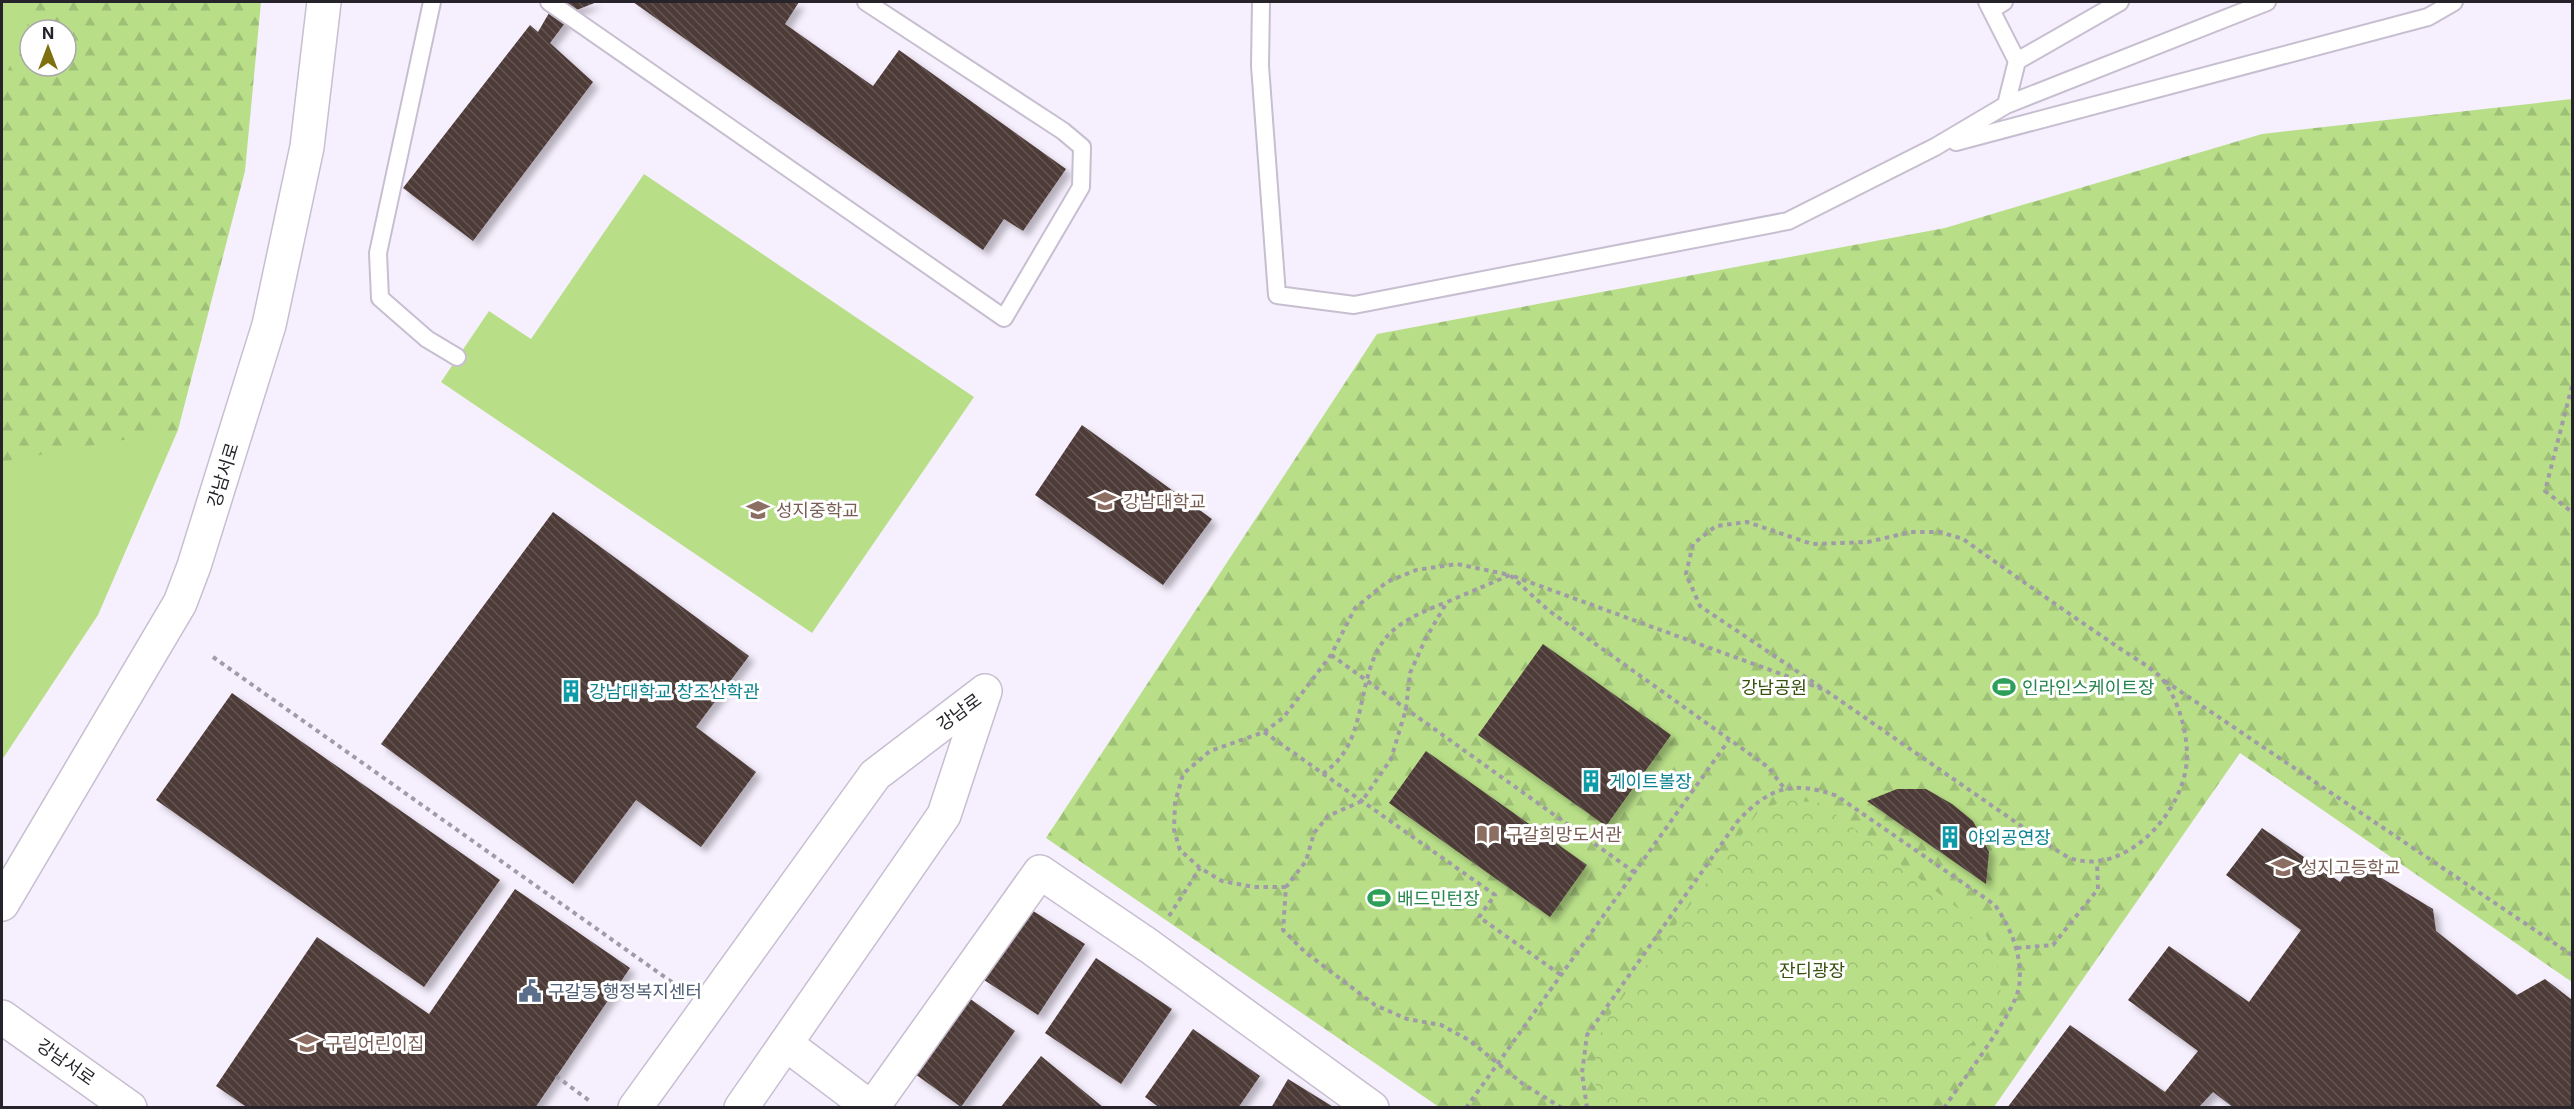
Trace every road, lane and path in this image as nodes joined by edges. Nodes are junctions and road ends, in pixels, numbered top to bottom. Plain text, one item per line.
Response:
1 (324, 2) edge
2 (432, 2) edge
3 (549, 2) edge
4 (866, 2) edge
5 (1260, 2) edge
6 (2120, 2) edge
7 (2267, 2) edge
8 (2454, 2) edge
9 (1994, 4) edge
10 (2017, 61) junction
11 (2006, 105) junction
12 (1935, 147) junction
13 (457, 357) dead end
14 (2572, 386) edge
15 (2572, 512) edge
16 (1510, 575) junction
17 (1447, 602) junction
18 (1330, 655) junction
19 (213, 657) dead end
20 (2163, 679) junction
21 (1366, 680) junction
22 (1825, 690) junction
23 (1406, 709) junction
24 (1264, 732) junction
25 (1729, 740) junction
26 (1323, 774) junction
27 (1784, 788) junction
28 (1362, 801) junction
29 (2097, 862) junction
30 (1200, 868) junction
31 (1635, 872) junction
32 (1286, 887) junction
33 (2, 904) edge
34 (1149, 946) junction
35 (2017, 948) junction
36 (2572, 955) edge
37 (1561, 975) junction
38 (676, 985) dead end
39 (2, 1017) edge
40 (786, 1044) junction
41 (1497, 1063) junction
42 (556, 1076) dead end
43 (591, 1102) dead end
44 (130, 1107) edge
45 (634, 1107) edge
46 (741, 1107) edge
47 (872, 1107) edge
48 (1372, 1107) edge
49 (1466, 1107) edge
50 (1562, 1107) edge
51 (1587, 1107) edge
52 (1944, 1107) edge

1 - 33 street, 강남서로
2 - 13 lane
3 - 4 lane
5 - 12 lane
6 - 10 lane
7 - 11 lane
8 - 12 lane
9 - 10 lane
10 - 11 lane
11 - 12 lane
14 - 15 path
16 - 17 path
16 - 18 path
16 - 22 path
16 - 25 path
17 - 21 path
17 - 23 path
18 - 21 path
18 - 24 path
19 - 38 path
20 - 22 path
20 - 29 path
20 - 36 path
21 - 23 path
21 - 26 path
22 - 29 path
23 - 28 path
23 - 31 path
24 - 26 path
24 - 30 path
25 - 27 path
25 - 31 path
26 - 28 path
27 - 35 path
27 - 51 path
28 - 32 path
28 - 37 path
29 - 35 path
30 - 32 path
30 - 34 path
31 - 37 path
32 - 41 path
34 - 47 street
34 - 48 street
35 - 52 path
37 - 41 path
39 - 44 street, 강남서로
40 - 45 street, 강남로
40 - 46 street, 강남로
40 - 47 street
41 - 49 path
41 - 50 path
42 - 43 path

